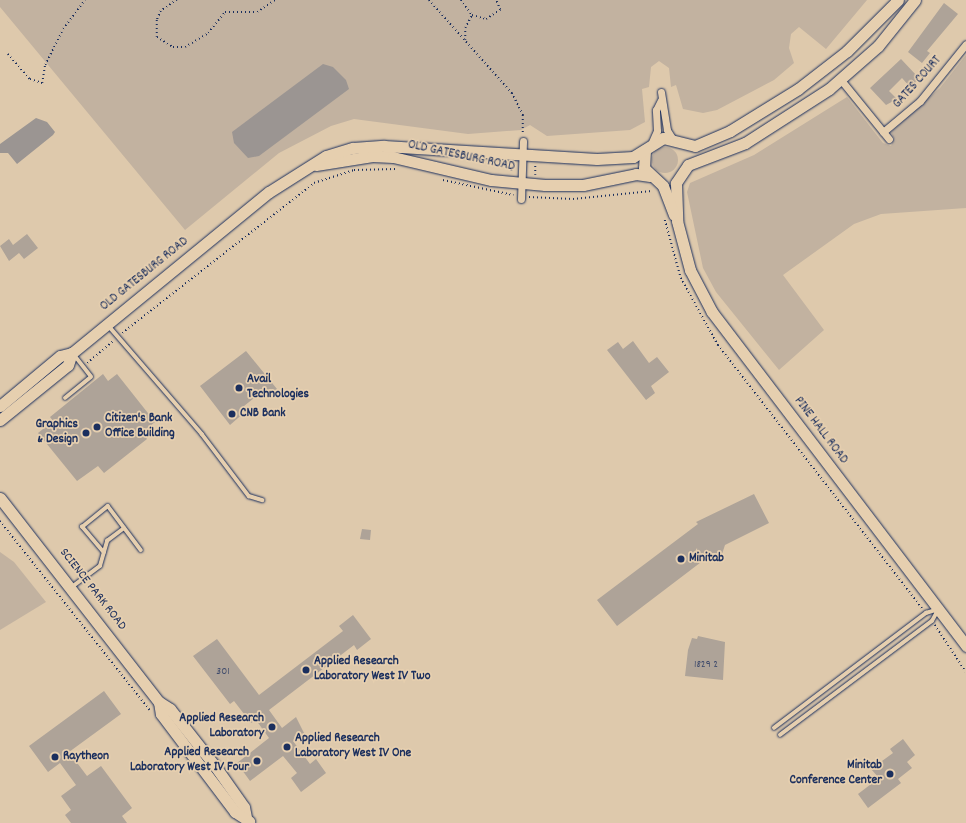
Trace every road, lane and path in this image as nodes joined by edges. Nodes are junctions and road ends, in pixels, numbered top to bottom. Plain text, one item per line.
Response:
1 (85, 0) edge
2 (177, 0) edge
3 (275, 0) edge
4 (429, 0) edge
5 (461, 0) edge
6 (496, 0) edge
7 (898, 0) edge
8 (915, 0) edge
9 (472, 15) junction
10 (465, 40) junction
11 (966, 44) edge
12 (8, 54) dead end
13 (841, 80) junction
14 (661, 92) dead end
15 (661, 100) junction
16 (883, 132) junction
17 (888, 139) dead end
18 (523, 141) joint
19 (676, 142) junction
20 (648, 146) junction
21 (523, 157) junction
22 (511, 159) dead end
23 (535, 162) dead end
24 (313, 165) junction
25 (402, 170) dead end
26 (682, 171) junction
27 (511, 178) dead end
28 (653, 178) junction
29 (441, 180) dead end
30 (535, 180) dead end
31 (522, 184) junction
32 (657, 192) dead end
33 (522, 197) junction
34 (664, 218) dead end
35 (677, 221) junction
36 (107, 324) junction
37 (121, 334) dead end
38 (114, 340) dead end
39 (72, 353) junction
40 (87, 362) dead end
41 (65, 398) dead end
42 (0, 406) edge
43 (0, 420) edge
44 (0, 498) edge
45 (262, 500) dead end
46 (0, 521) edge
47 (124, 528) junction
48 (141, 550) dead end
49 (104, 553) junction
50 (72, 586) junction
51 (939, 609) junction
52 (926, 613) junction
53 (932, 621) junction
54 (966, 646) edge
55 (966, 672) edge
56 (154, 716) dead end
57 (774, 728) dead end
58 (780, 735) dead end
59 (248, 820) edge

1 - 12 path
2 - 3 path
4 - 10 path
5 - 9 path
6 - 9 path
7 - 19 street, OLD GATESBURG ROAD
8 - 13 street, OLD GATESBURG ROAD
9 - 10 path
10 - 18 path
11 - 16 street, GATES COURT
13 - 16 street
13 - 26 street, OLD GATESBURG ROAD
14 - 15 street, PINE HALL ROAD
15 - 19 street, PINE HALL ROAD
15 - 20 street, PINE HALL ROAD
16 - 17 street
18 - 21 street
19 - 20 street, OLD GATESBURG ROAD
19 - 26 street, PINE HALL ROAD
20 - 21 street, OLD GATESBURG ROAD
20 - 28 street, PINE HALL ROAD
21 - 24 street, OLD GATESBURG ROAD
21 - 31 street
22 - 27 path
23 - 30 path
24 - 31 street, OLD GATESBURG ROAD
24 - 36 street, OLD GATESBURG ROAD
25 - 37 path
26 - 28 street, OLD GATESBURG ROAD
26 - 35 street, PINE HALL ROAD
28 - 31 street, OLD GATESBURG ROAD
28 - 35 street, PINE HALL ROAD
29 - 33 path
31 - 33 street
32 - 33 path
34 - 52 path
35 - 51 street, PINE HALL ROAD
36 - 39 street, OLD GATESBURG ROAD
36 - 45 lane
38 - 40 path
39 - 41 lane
39 - 42 street, OLD GATESBURG ROAD
39 - 43 street, OLD GATESBURG ROAD
44 - 50 street, SCIENCE PARK ROAD
46 - 56 path
47 - 48 lane
47 - 49 lane
47 - 49 lane
49 - 50 lane
50 - 59 street, SCIENCE PARK ROAD
51 - 52 lane
51 - 53 lane
51 - 54 street, PINE HALL ROAD
52 - 57 lane
53 - 55 path
53 - 58 lane

